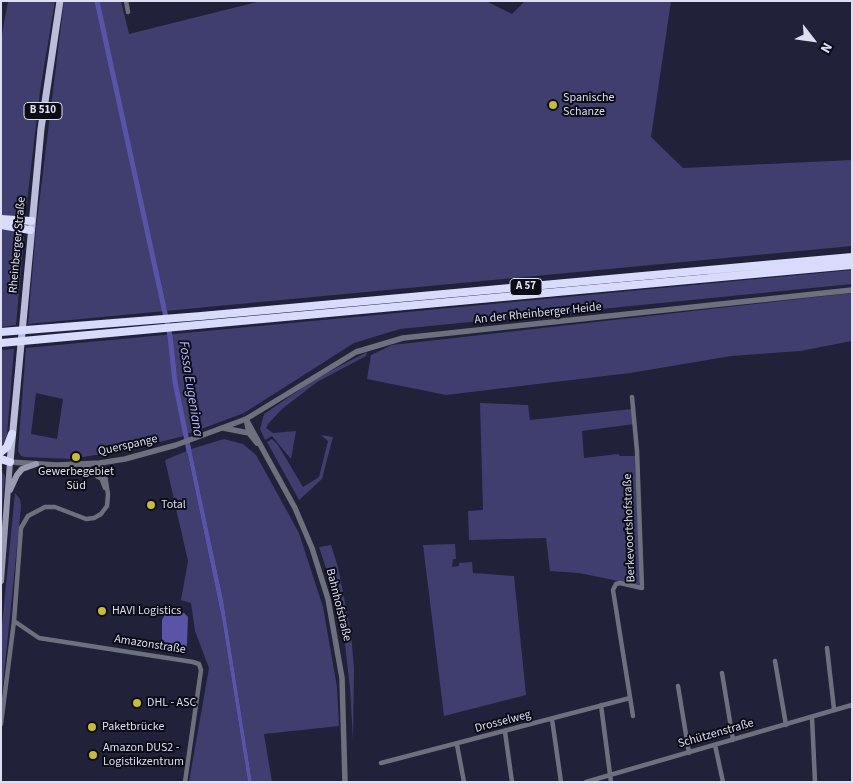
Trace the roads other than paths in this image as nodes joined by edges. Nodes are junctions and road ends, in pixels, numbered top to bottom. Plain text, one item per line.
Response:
1 (60, 1) edge
2 (126, 1) edge
3 (128, 12) dead end
4 (1, 219) edge
5 (1, 225) edge
6 (31, 226) junction
7 (852, 257) edge
8 (852, 265) edge
9 (852, 290) edge
10 (1, 332) edge
11 (1, 343) edge
12 (632, 397) dead end
13 (246, 419) junction
14 (223, 428) junction
15 (249, 433) junction
16 (12, 434) junction
17 (260, 446) junction
18 (1, 452) edge
19 (1, 458) edge
20 (10, 462) junction
21 (100, 463) junction
22 (1, 464) edge
23 (36, 464) junction
24 (83, 464) junction
25 (99, 477) junction
26 (108, 494) junction
27 (8, 496) junction
28 (1, 581) edge
29 (14, 621) junction
30 (826, 648) dead end
31 (775, 661) dead end
32 (722, 673) dead end
33 (678, 686) dead end
34 (630, 698) junction
35 (601, 705) junction
36 (852, 705) edge
37 (834, 709) junction
38 (633, 716) dead end
39 (812, 717) junction
40 (552, 719) junction
41 (1, 724) edge
42 (786, 725) junction
43 (505, 732) junction
44 (733, 740) junction
45 (457, 745) junction
46 (714, 745) junction
47 (689, 753) junction
48 (381, 763) dead end
49 (610, 774) junction
50 (184, 782) edge
51 (345, 782) edge
52 (464, 782) edge
53 (512, 782) edge
54 (561, 782) edge
55 (586, 782) edge
56 (611, 782) edge
57 (722, 782) edge
58 (815, 782) edge

1 - 6 main road, Rheinberger Straße / B 510
2 - 3 street
4 - 6 highway
5 - 6 highway
6 - 16 main road, Rheinberger Straße / B 510
7 - 10 highway, A 57
8 - 11 highway, A 57
9 - 13 street, An der Rheinberger Heide
12 - 34 street, Berkevoortshofstraße
13 - 14 street, Querspange
13 - 15 street, Bahnhofstraße
13 - 17 street, Bahnhofstraße
14 - 15 street
14 - 21 street, Querspange
15 - 17 street, Bahnhofstraße
16 - 18 highway
16 - 20 main road, Rheinberger Straße / B 510
17 - 51 street, Bahnhofstraße
19 - 20 highway
20 - 22 highway
20 - 23 street, Querspange
20 - 27 main road, Rheinberger Straße
21 - 24 street, Querspange
21 - 25 street
21 - 26 street
23 - 24 street, Querspange
23 - 27 main road
24 - 25 street
25 - 26 street
26 - 29 street
27 - 28 main road, Rheinberger Straße
29 - 41 street
29 - 50 street, Amazonstraße
30 - 37 street
31 - 42 street
32 - 44 street
33 - 47 street
34 - 35 street, Drosselweg
34 - 38 street, Berkevoortshofstraße
35 - 40 street, Drosselweg
35 - 49 street
36 - 37 street, Schützenstraße
37 - 39 street, Schützenstraße
39 - 42 street, Schützenstraße
39 - 58 street
40 - 43 street, Drosselweg
40 - 54 street
42 - 44 street, Schützenstraße
43 - 45 street, Drosselweg
43 - 53 street
44 - 46 street, Schützenstraße
45 - 48 street, Drosselweg
45 - 52 street
46 - 47 street, Schützenstraße
46 - 57 street
47 - 49 street, Schützenstraße
49 - 55 street, Schützenstraße
49 - 56 street

